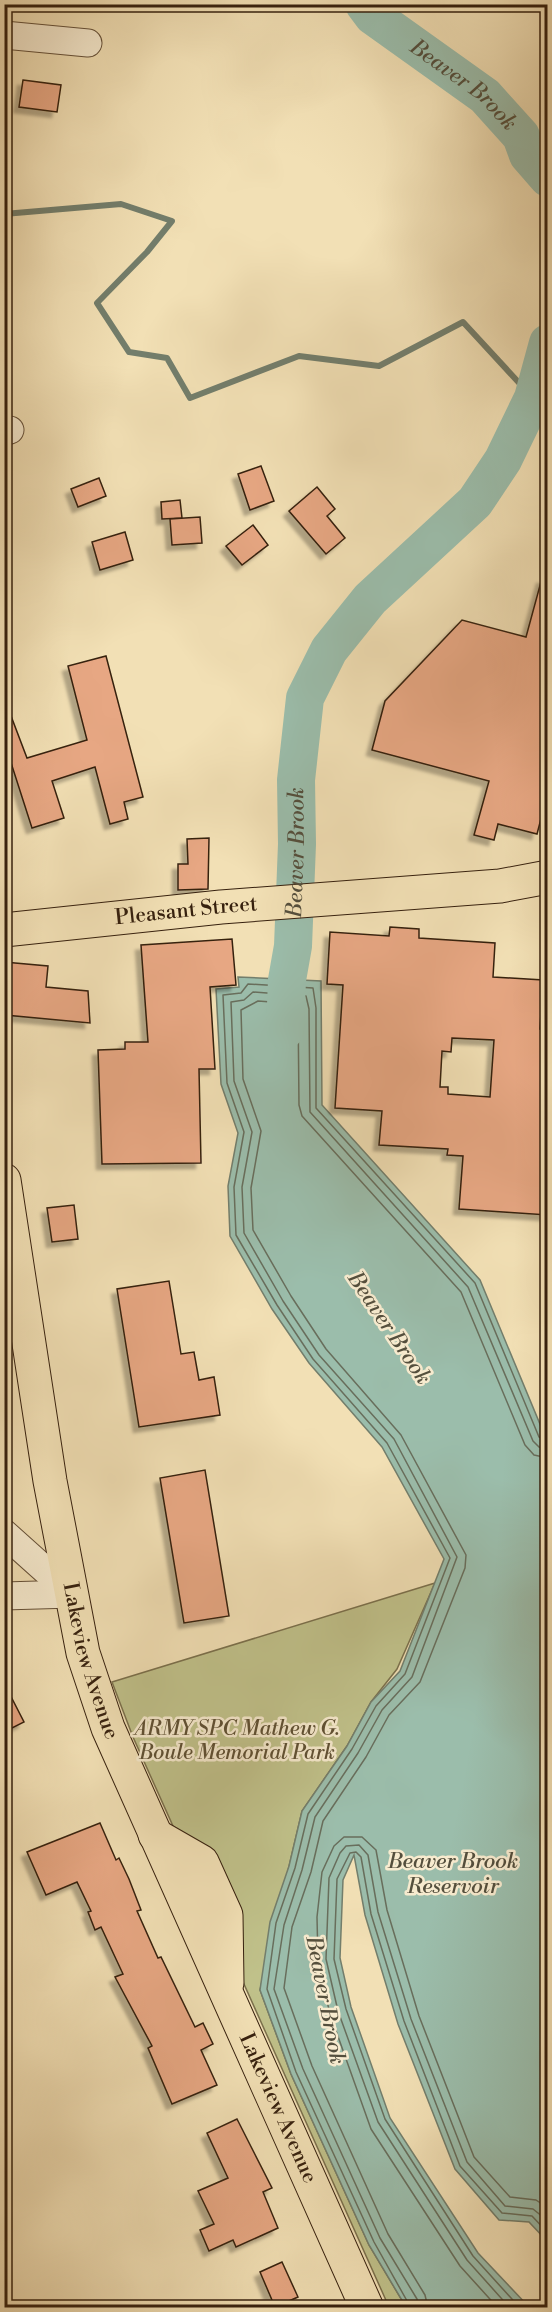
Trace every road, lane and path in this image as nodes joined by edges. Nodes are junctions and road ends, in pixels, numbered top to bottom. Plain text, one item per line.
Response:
1 (4, 35) edge
2 (88, 43) dead end
3 (548, 877) edge
4 (4, 930) edge
5 (4, 1180) edge
6 (4, 1533) edge
7 (72, 1594) junction
8 (4, 1596) edge
9 (367, 2307) edge

1 - 2 street
3 - 4 main road, Pleasant Street
5 - 7 main road, Lakeview Avenue
6 - 7 street
7 - 8 street
7 - 9 main road, Lakeview Avenue

